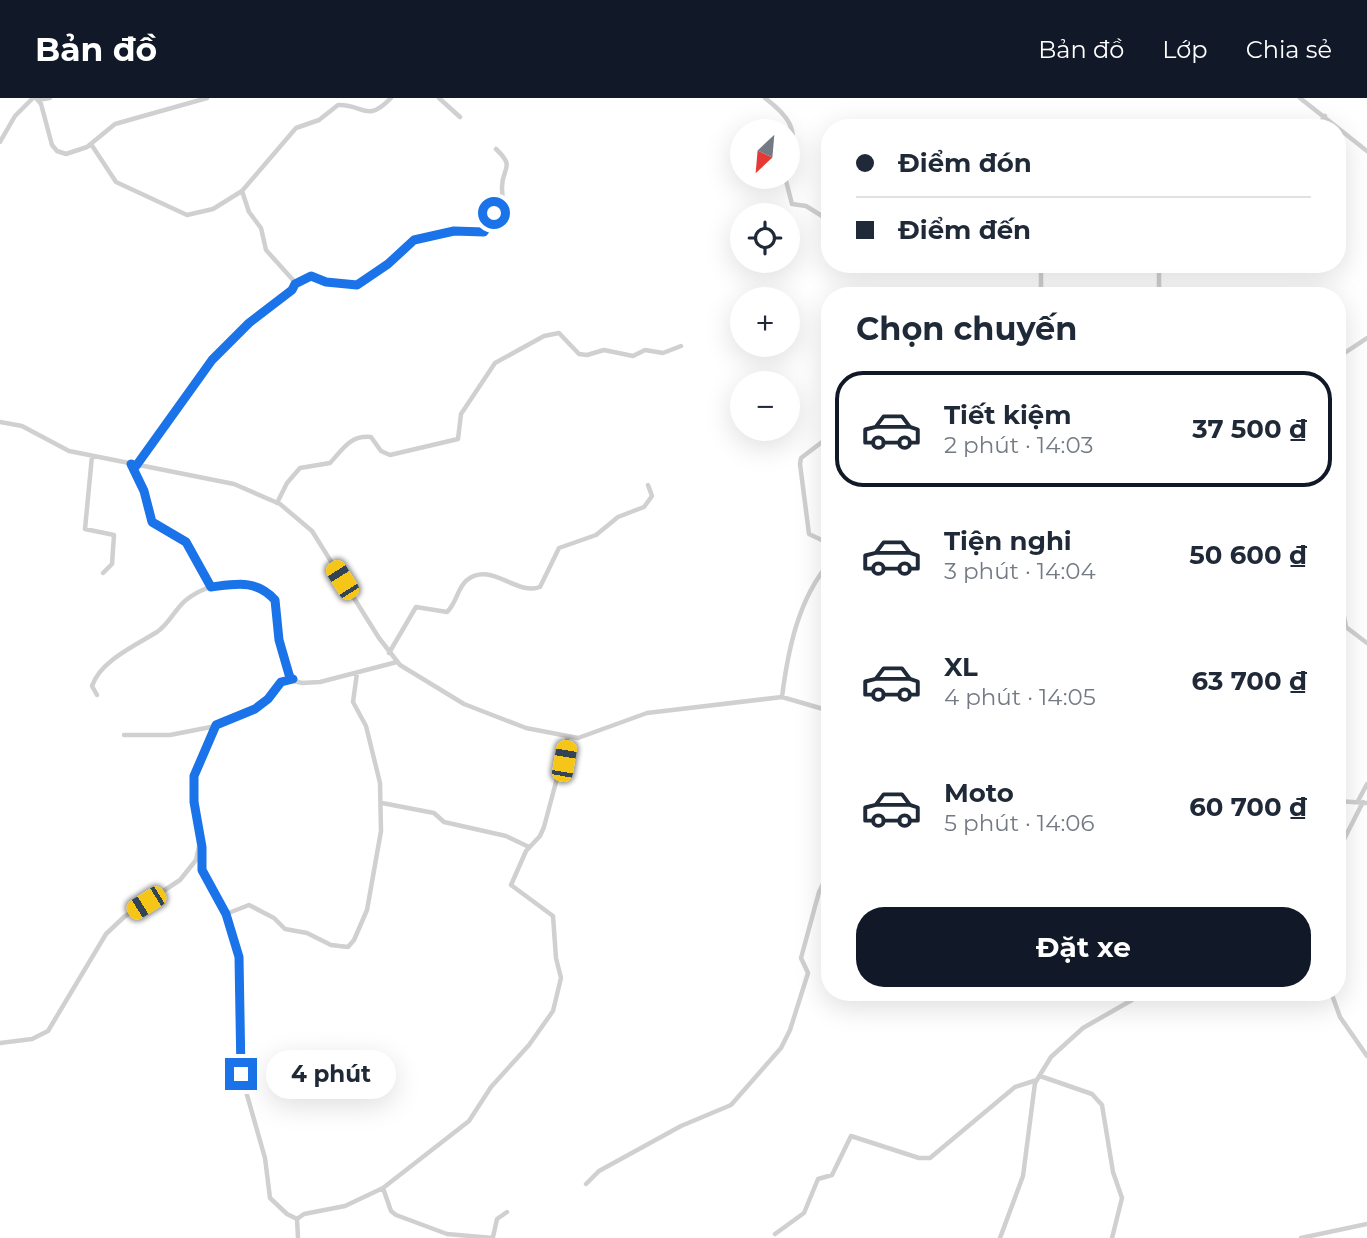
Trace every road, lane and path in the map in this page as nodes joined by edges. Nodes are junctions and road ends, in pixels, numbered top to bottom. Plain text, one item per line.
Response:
1 (50, 98) edge
2 (207, 98) edge
3 (391, 98) edge
4 (439, 98) edge
5 (765, 98) edge
6 (1300, 98) edge
7 (36, 99) edge
8 (1325, 116) junction
9 (460, 117) dead end
10 (789, 119) edge
11 (1323, 119) edge
12 (1329, 119) edge
13 (1346, 134) edge
14 (0, 142) edge
15 (91, 144) junction
16 (496, 149) dead end
17 (1367, 151) edge
18 (788, 189) edge
19 (242, 191) junction
20 (821, 215) edge
21 (295, 284) junction
22 (1367, 338) edge
23 (681, 346) dead end
24 (1346, 352) edge
25 (0, 422) edge
26 (821, 443) edge
27 (92, 456) junction
28 (133, 465) junction
29 (648, 485) dead end
30 (277, 503) junction
31 (821, 540) edge
32 (103, 573) dead end
33 (821, 575) edge
34 (211, 587) junction
35 (1346, 627) edge
36 (1367, 643) edge
37 (389, 653) junction
38 (397, 662) junction
39 (357, 674) junction
40 (293, 679) junction
41 (97, 695) dead end
42 (782, 697) junction
43 (821, 708) edge
44 (216, 725) junction
45 (124, 736) dead end
46 (568, 737) junction
47 (1367, 784) edge
48 (1363, 802) edge
49 (382, 803) junction
50 (1346, 833) edge
51 (201, 837) junction
52 (529, 847) junction
53 (821, 888) edge
54 (226, 914) junction
55 (1130, 1001) edge
56 (1334, 1001) edge
57 (0, 1043) edge
58 (1367, 1056) edge
59 (1038, 1078) junction
60 (586, 1184) dead end
61 (383, 1188) junction
62 (507, 1212) dead end
63 (297, 1219) junction
64 (1367, 1224) edge
65 (775, 1234) dead end
66 (298, 1238) edge
67 (493, 1238) edge
68 (1000, 1238) edge
69 (1112, 1238) edge
70 (1301, 1238) edge

1 - 7 street
2 - 15 street
3 - 19 street
4 - 9 street
5 - 10 street
6 - 8 street
7 - 14 street
7 - 15 street
8 - 11 street
8 - 12 street
13 - 17 street
15 - 19 street
16 - 21 street
18 - 20 street
19 - 21 street
21 - 28 street
22 - 24 street
23 - 30 street
25 - 27 street
26 - 31 street
27 - 28 street
27 - 32 street
28 - 30 street
28 - 34 street
29 - 37 street
30 - 37 street
33 - 42 street
34 - 40 street
34 - 41 street
35 - 36 street
37 - 38 street
38 - 39 street
38 - 46 street
39 - 40 street
39 - 49 street
40 - 44 street
42 - 43 street
42 - 46 street
44 - 45 street
44 - 51 street
46 - 52 street
47 - 48 street
48 - 50 street
49 - 52 street
49 - 54 street
51 - 54 street
51 - 57 street
52 - 61 street
53 - 60 street
54 - 63 street
55 - 59 street
56 - 58 street
59 - 65 street
59 - 68 street
59 - 69 street
61 - 63 street
61 - 67 street
62 - 67 street
63 - 66 street
64 - 70 street

